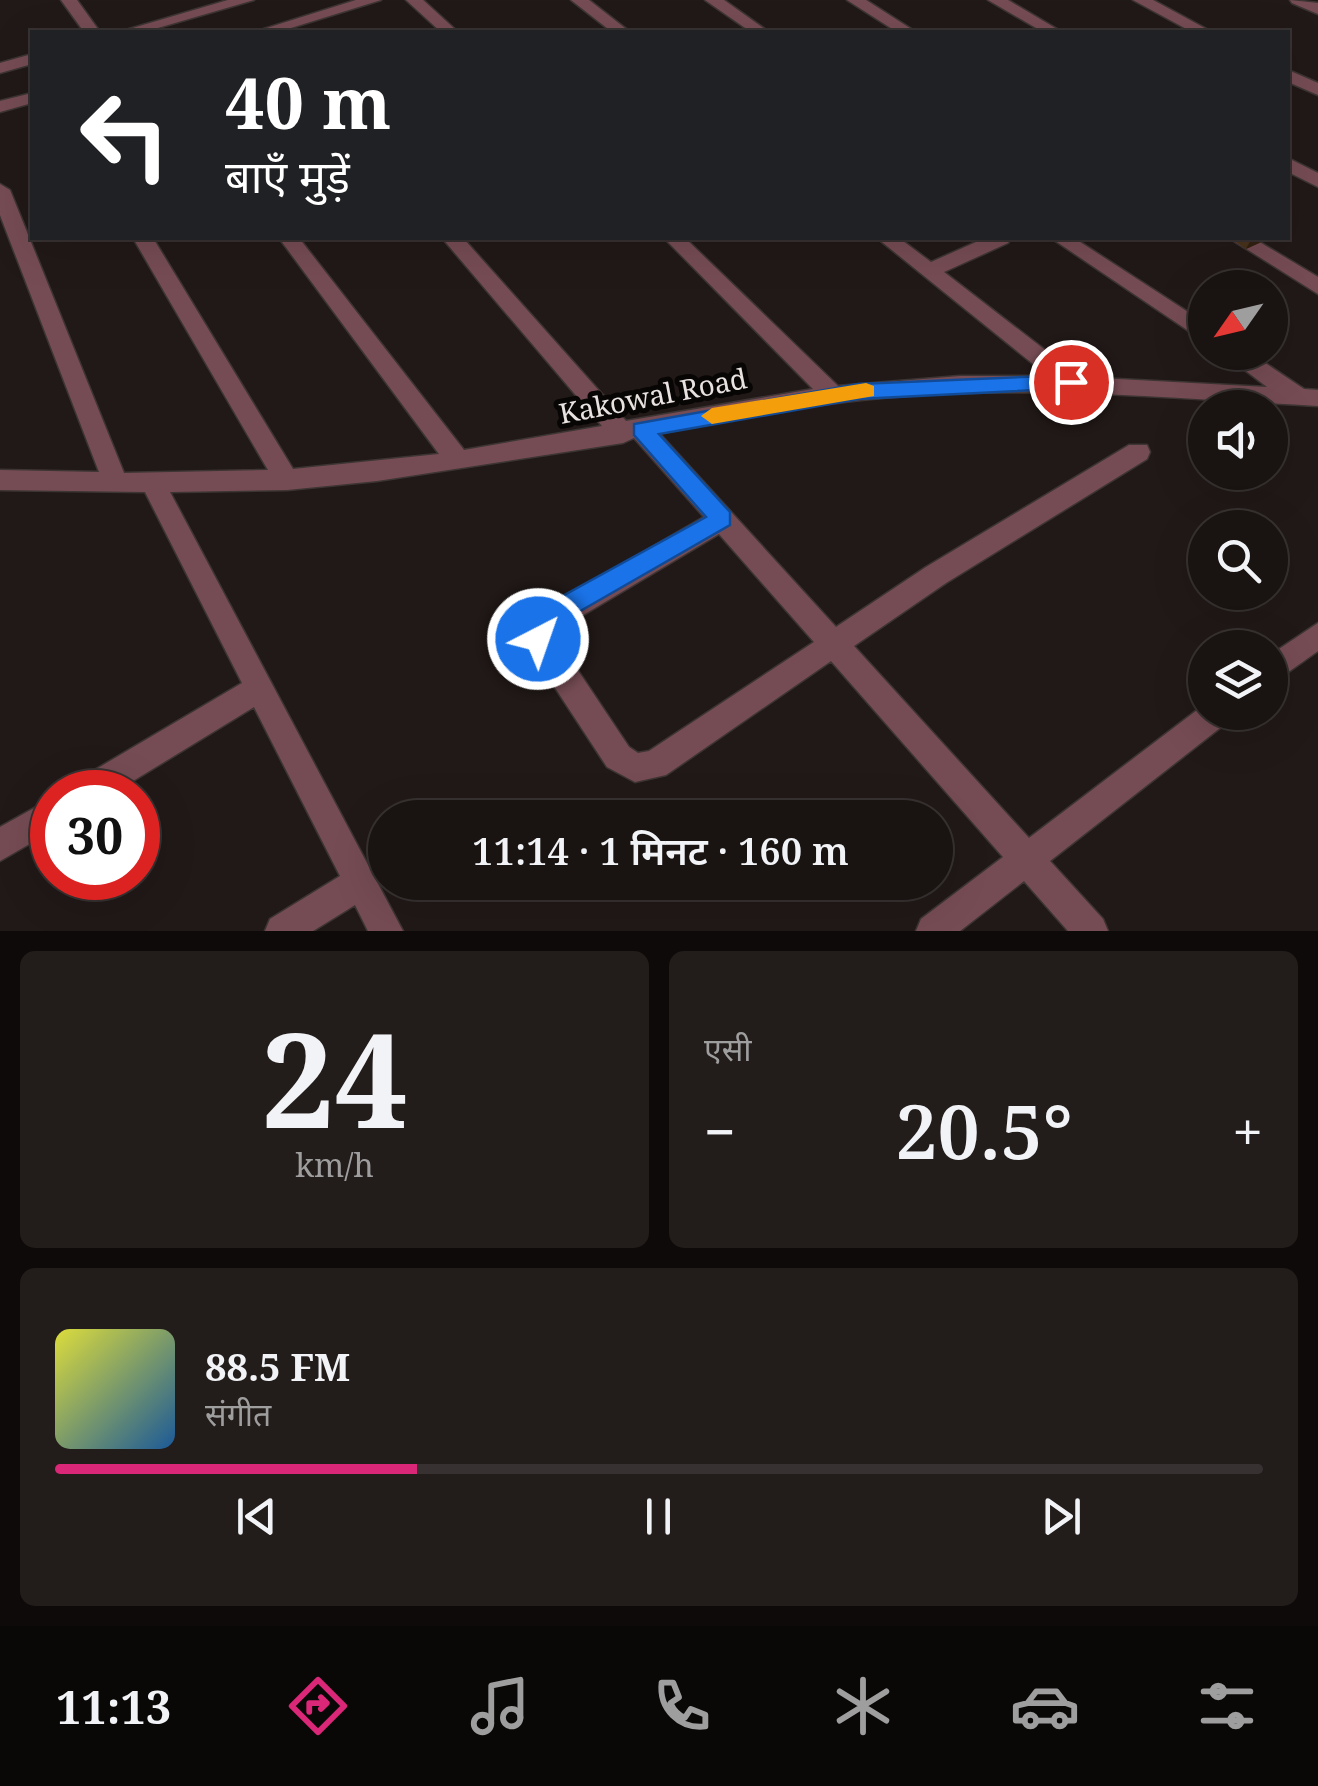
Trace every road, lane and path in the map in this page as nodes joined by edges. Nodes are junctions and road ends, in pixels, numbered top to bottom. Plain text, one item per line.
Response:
1 (68, 0) edge
2 (246, 0) edge
3 (373, 0) edge
4 (414, 0) edge
5 (579, 0) edge
6 (714, 0) edge
7 (856, 0) edge
8 (996, 0) edge
9 (1140, 0) edge
10 (1298, 0) edge
11 (202, 5) edge
12 (1318, 9) edge
13 (90, 30) edge
14 (132, 30) edge
15 (276, 30) edge
16 (448, 30) edge
17 (619, 30) edge
18 (758, 30) edge
19 (905, 30) edge
20 (1050, 30) edge
21 (1200, 30) edge
22 (30, 60) edge
23 (0, 68) edge
24 (1290, 76) edge
25 (1316, 87) edge
26 (1290, 97) edge
27 (30, 99) edge
28 (0, 107) edge
29 (1290, 165) edge
30 (1318, 181) edge
31 (0, 190) edge
32 (144, 240) edge
33 (291, 240) edge
34 (454, 240) edge
35 (676, 240) edge
36 (889, 240) edge
37 (997, 240) edge
38 (1064, 240) edge
39 (1242, 240) edge
40 (930, 271) junction
41 (1318, 287) edge
42 (1188, 323) edge
43 (1261, 370) edge
44 (1071, 382) junction
45 (832, 395) junction
46 (1312, 402) edge
47 (632, 432) junction
48 (1138, 452) dead end
49 (458, 461) junction
50 (0, 480) edge
51 (288, 480) junction
52 (116, 483) junction
53 (154, 484) junction
54 (722, 519) junction
55 (1318, 636) edge
56 (834, 646) junction
57 (1288, 658) edge
58 (262, 687) junction
59 (1195, 730) edge
60 (124, 770) edge
61 (30, 827) edge
62 (0, 845) edge
63 (1028, 859) junction
64 (362, 881) junction
65 (282, 931) edge
66 (386, 931) edge
67 (933, 931) edge
68 (1091, 931) edge

1 - 13 street
2 - 11 street
3 - 15 street
4 - 16 street
5 - 17 street
6 - 18 street
7 - 19 street
8 - 20 street
9 - 21 street
10 - 12 street
11 - 14 street
22 - 23 street
24 - 25 street
25 - 26 street
27 - 28 street
29 - 30 street
31 - 52 street
32 - 51 street
33 - 49 street
34 - 47 street
35 - 45 street
36 - 40 street
37 - 40 street
38 - 42 street
39 - 41 street
40 - 44 street
43 - 46 street
44 - 45 street, Kakowal Road
44 - 46 street, Kakowal Road
45 - 47 street, Kakowal Road
47 - 49 street, Kakowal Road
47 - 54 street
48 - 56 street
49 - 51 street, Kakowal Road
50 - 52 street, Kakowal Road
51 - 53 street, Kakowal Road
52 - 53 street, Kakowal Road
53 - 58 street
54 - 56 street
54 - 56 street
55 - 57 street
56 - 63 street
58 - 60 street
58 - 64 street
59 - 63 street
61 - 62 street
63 - 67 street
63 - 68 street
64 - 65 street
64 - 66 street

